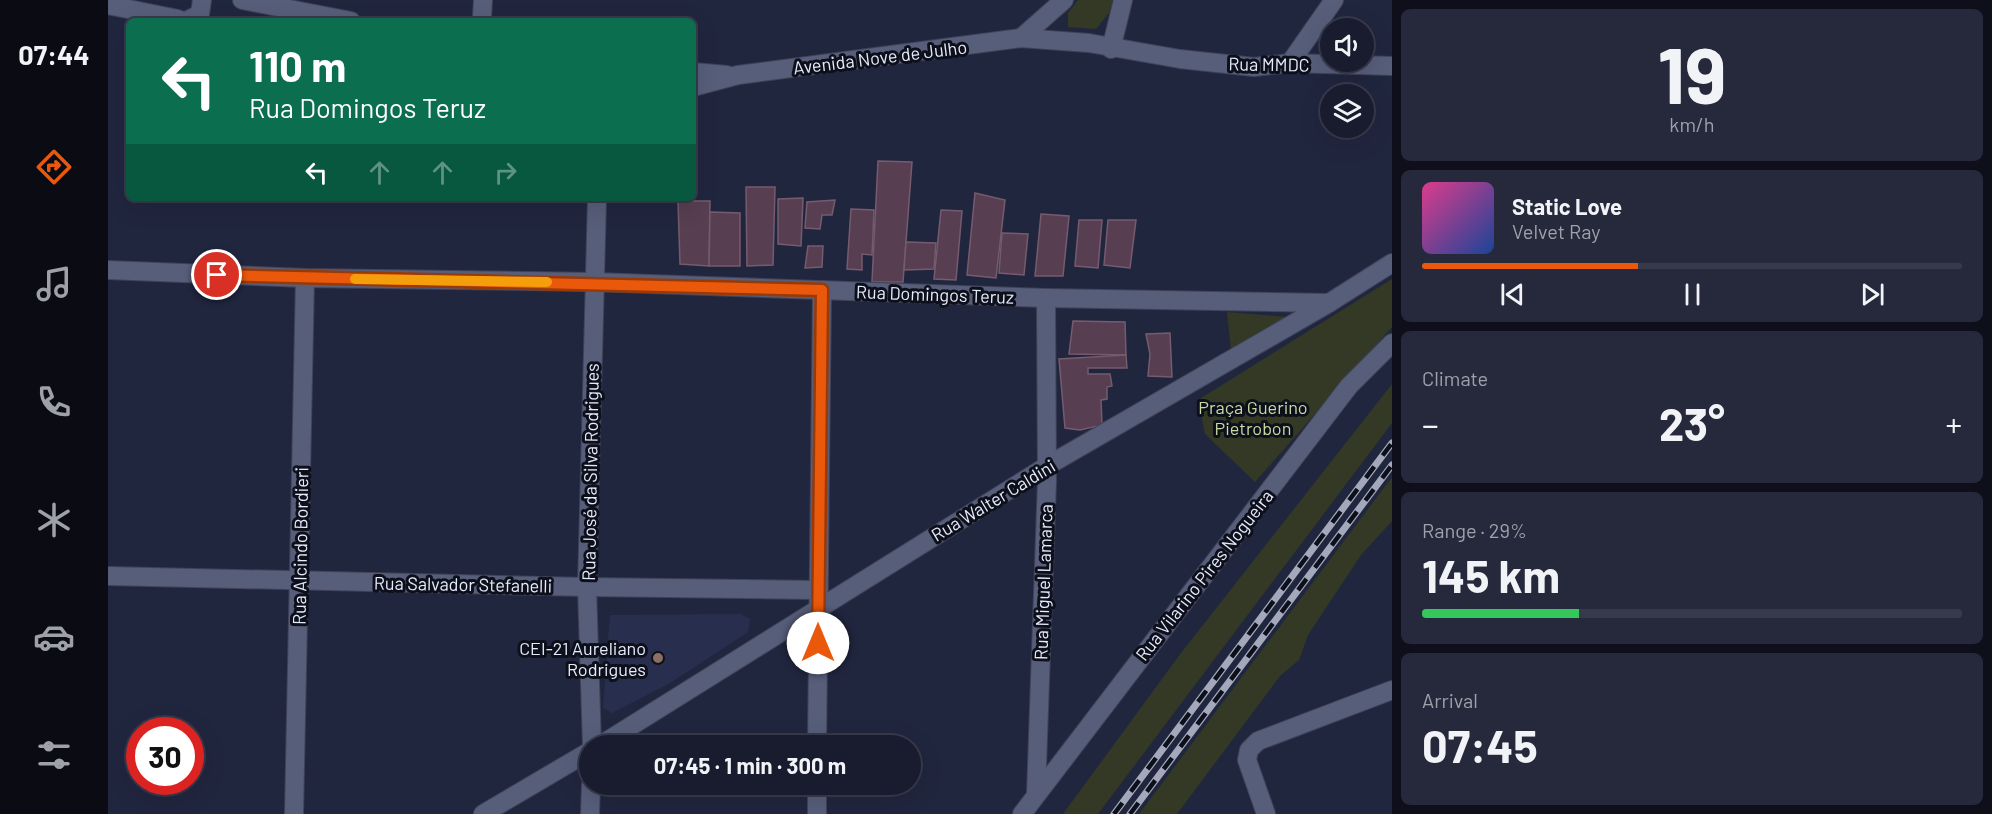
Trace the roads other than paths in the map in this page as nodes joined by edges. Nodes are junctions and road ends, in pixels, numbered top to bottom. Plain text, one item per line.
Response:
1 (171, 0) edge
2 (202, 0) edge
3 (242, 0) edge
4 (1064, 0) edge
5 (1123, 0) edge
6 (1334, 0) edge
7 (108, 5) edge
8 (175, 18) edge
9 (181, 18) edge
10 (190, 18) edge
11 (335, 18) edge
12 (1022, 38) junction
13 (1111, 49) junction
14 (1290, 63) junction
15 (1392, 66) edge
16 (696, 72) edge
17 (738, 75) junction
18 (696, 86) edge
19 (597, 201) edge
20 (1392, 263) edge
21 (108, 270) edge
22 (305, 278) junction
23 (595, 282) junction
24 (822, 290) junction
25 (1046, 298) junction
26 (1329, 303) junction
27 (1392, 343) edge
28 (1047, 466) junction
29 (108, 576) edge
30 (299, 580) junction
31 (587, 587) junction
32 (818, 598) junction
33 (1392, 690) edge
34 (592, 735) edge
35 (615, 735) edge
36 (817, 735) edge
37 (579, 758) edge
38 (1036, 794) junction
39 (591, 795) edge
40 (817, 795) edge
41 (294, 814) edge
42 (483, 814) edge
43 (590, 814) edge
44 (817, 814) edge
45 (1022, 814) edge
46 (1266, 814) edge

1 - 9 street
2 - 10 street
3 - 11 street
4 - 12 street
5 - 13 street
6 - 14 street
7 - 8 street
12 - 13 street, Avenida Nove de Julho
12 - 17 street, Avenida Nove de Julho
13 - 14 street, Rua MMDC
14 - 15 street, Rua MMDC
16 - 17 street, Avenida Nove de Julho
17 - 18 street, Avenida Nove de Julho
19 - 23 street, Rua José da Silva Rodrigues
20 - 26 street, Rua Walter Caldini
21 - 22 street, Rua Domingos Teruz
22 - 23 street, Rua Domingos Teruz
22 - 30 street, Rua Alcindo Bordieri
23 - 24 street, Rua Domingos Teruz
23 - 31 street, Rua José da Silva Rodrigues
24 - 25 street, Rua Domingos Teruz
24 - 32 street
25 - 26 street, Rua Domingos Teruz
25 - 28 street, Rua Miguel Lamarca
26 - 28 street, Rua Walter Caldini
27 - 38 street, Rua Vilarino Pires Nogueira
28 - 32 street, Rua Walter Caldini
28 - 38 street, Rua Miguel Lamarca
29 - 30 street, Rua Salvador Stefanelli
30 - 31 street, Rua Salvador Stefanelli
30 - 41 street, Rua Alcindo Bordieri
31 - 32 street, Rua Salvador Stefanelli
31 - 34 street, Rua José da Silva Rodrigues
32 - 35 street, Rua Walter Caldini
32 - 36 street
33 - 46 street
37 - 42 street
38 - 45 street, Rua Vilarino Pires Nogueira
39 - 43 street
40 - 44 street

